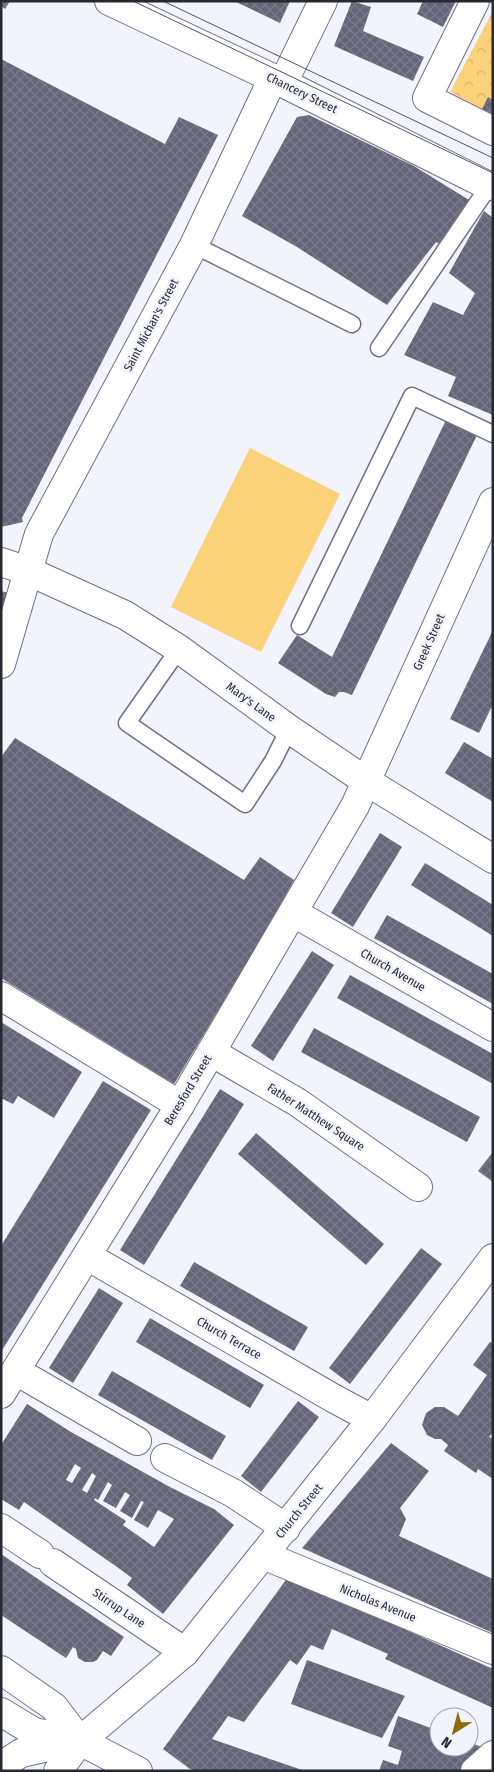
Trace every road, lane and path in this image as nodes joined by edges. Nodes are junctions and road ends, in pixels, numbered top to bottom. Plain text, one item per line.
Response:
1 (109, 1) edge
2 (323, 1) edge
3 (475, 1) edge
4 (278, 80) junction
5 (493, 131) edge
6 (491, 186) edge
7 (194, 245) junction
8 (352, 324) dead end
9 (379, 348) dead end
10 (493, 434) edge
11 (493, 502) edge
12 (1, 562) edge
13 (28, 571) junction
14 (300, 626) dead end
15 (179, 649) junction
16 (1, 664) edge
17 (289, 730) junction
18 (366, 781) junction
19 (493, 859) edge
20 (294, 912) junction
21 (1, 996) edge
22 (493, 1027) edge
23 (211, 1052) junction
24 (180, 1105) junction
25 (418, 1187) dead end
26 (87, 1256) junction
27 (493, 1258) edge
28 (16, 1371) junction
29 (1, 1394) edge
30 (372, 1419) junction
31 (137, 1441) dead end
32 (166, 1458) dead end
33 (1, 1528) edge
34 (286, 1528) junction
35 (263, 1555) junction
36 (493, 1650) edge
37 (185, 1652) junction
38 (1, 1670) edge
39 (1, 1712) edge
40 (80, 1741) junction
41 (493, 1755) edge
42 (1, 1766) edge
43 (58, 1771) edge
44 (138, 1771) edge
45 (475, 1771) edge

1 - 4 street, Chancery Street
2 - 4 street, Saint Michan's Street
3 - 5 street
4 - 6 street, Chancery Street
4 - 7 street, Saint Michan's Street
6 - 9 lane
7 - 8 lane
7 - 13 street, Saint Michan's Street
10 - 14 lane
11 - 18 street, Greek Street
12 - 13 street, Mary's Lane
13 - 15 street, Mary's Lane
13 - 16 street, Saint Michan's Street
15 - 17 street, Mary's Lane
15 - 17 lane
17 - 18 street, Mary's Lane
18 - 19 street, Mary's Lane
18 - 20 street, Beresford Street
20 - 22 street, Church Avenue
20 - 23 street, Beresford Street
21 - 24 street
23 - 24 street, Beresford Street
23 - 25 street, Father Matthew Square
24 - 26 street, Beresford Street
26 - 28 street, Beresford Street
26 - 30 street, Church Terrace
27 - 30 street, Church Street
28 - 29 street, Beresford Street
28 - 31 street
30 - 34 street, Church Street
32 - 34 street
33 - 37 street, Stirrup Lane
34 - 35 street, Church Street
35 - 36 street, Nicholas Avenue
35 - 37 street, Church Street
37 - 40 street, Church Street
38 - 40 street
39 - 40 street
40 - 42 street
40 - 43 street, Church Street
40 - 44 street
41 - 45 street

